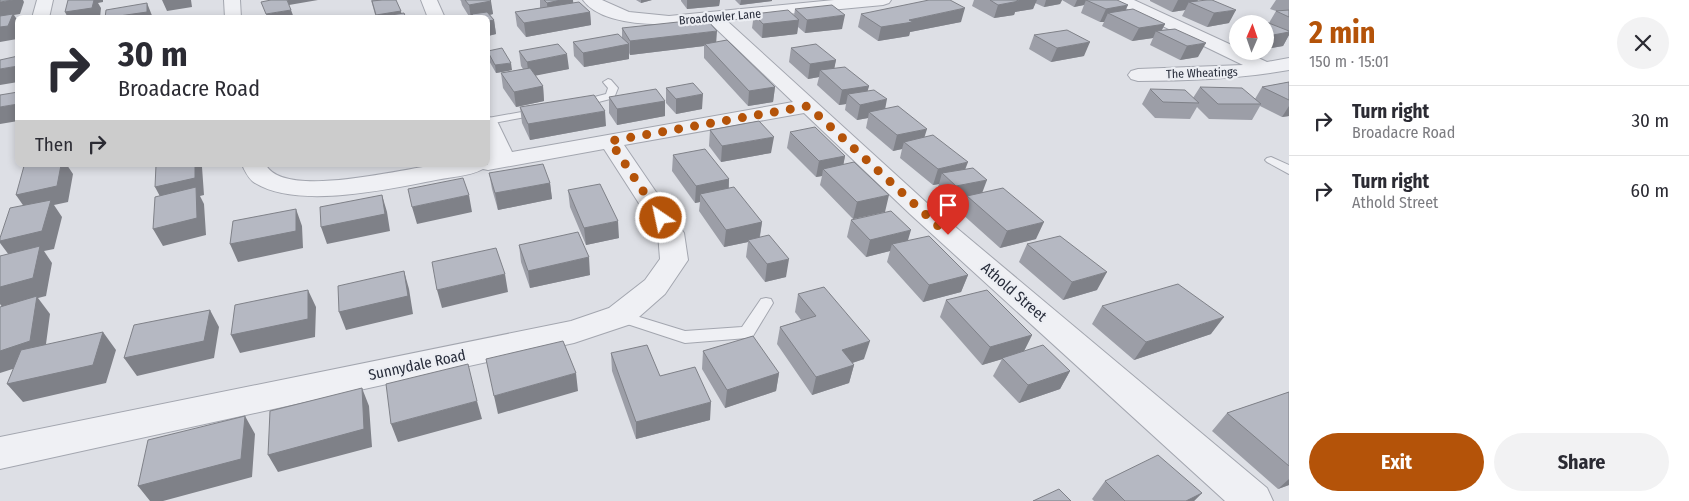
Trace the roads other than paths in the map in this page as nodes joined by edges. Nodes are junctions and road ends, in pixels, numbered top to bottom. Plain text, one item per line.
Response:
1 (45, 0) edge
2 (232, 0) edge
3 (429, 0) edge
4 (591, 0) edge
5 (883, 0) edge
6 (1121, 0) edge
7 (816, 3) edge
8 (41, 15) edge
9 (233, 15) edge
10 (436, 15) edge
11 (714, 18) junction
12 (1121, 64) dead end
13 (1289, 64) edge
14 (1266, 69) junction
15 (608, 82) dead end
16 (572, 105) edge
17 (808, 106) junction
18 (553, 109) edge
19 (490, 123) edge
20 (490, 132) edge
21 (610, 141) junction
22 (1271, 160) dead end
23 (496, 161) edge
24 (255, 167) edge
25 (462, 167) edge
26 (1289, 170) edge
27 (766, 302) dead end
28 (620, 316) junction
29 (0, 453) edge
30 (1253, 501) edge

1 - 8 street
2 - 9 street
3 - 10 street
4 - 11 street, Broadowler Lane
5 - 7 street, Broadowler Lane
6 - 14 street, The Wheatings
7 - 11 street, Broadowler Lane
11 - 17 street, Athold Street
12 - 14 street, The Wheatings
13 - 14 street, The Wheatings
15 - 16 lane
17 - 21 street
17 - 30 street, Athold Street
18 - 19 lane
20 - 23 street
21 - 23 street
21 - 28 street, Sunnydale Road
22 - 26 lane
24 - 25 street
27 - 28 lane
28 - 29 street, Sunnydale Road

